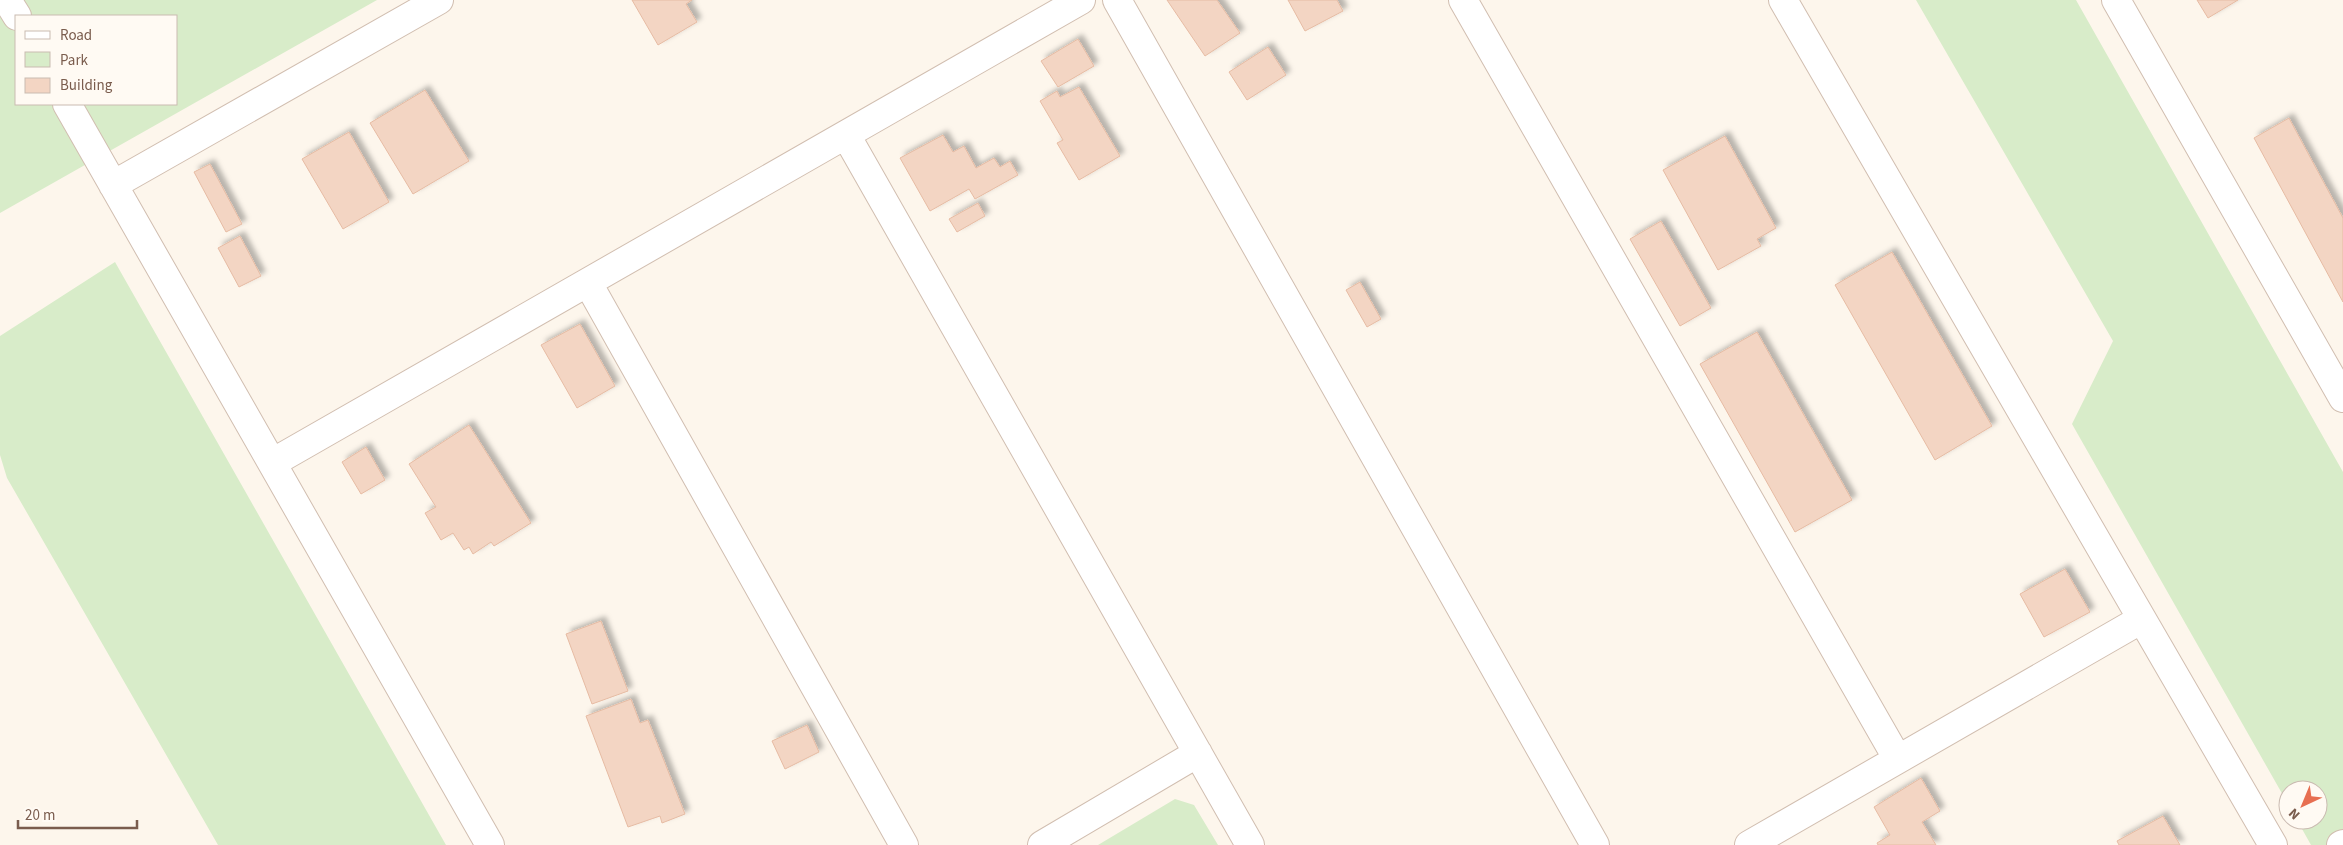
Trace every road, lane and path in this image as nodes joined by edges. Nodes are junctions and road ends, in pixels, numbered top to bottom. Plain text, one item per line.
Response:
1 (7, 0) edge
2 (440, 0) edge
3 (1081, 0) edge
4 (1117, 0) edge
5 (1463, 0) edge
6 (1784, 0) edge
7 (2116, 0) edge
8 (15, 15) edge
9 (67, 105) edge
10 (846, 134) junction
11 (113, 185) junction
12 (588, 283) junction
13 (2343, 398) edge
14 (272, 463) junction
15 (2142, 619) junction
16 (1198, 754) junction
17 (1897, 758) junction
18 (490, 845) edge
19 (904, 845) edge
20 (1042, 845) edge
21 (1250, 845) edge
22 (1595, 845) edge
23 (1749, 845) edge
24 (2272, 845) edge

1 - 8 street
2 - 11 street
3 - 10 street
4 - 22 street
5 - 17 street
6 - 15 street
7 - 13 street
9 - 11 street
10 - 12 street
10 - 16 street
11 - 14 street
12 - 14 street
12 - 19 street
14 - 18 street
15 - 17 street
15 - 24 street
16 - 20 street
16 - 21 street
17 - 23 street

